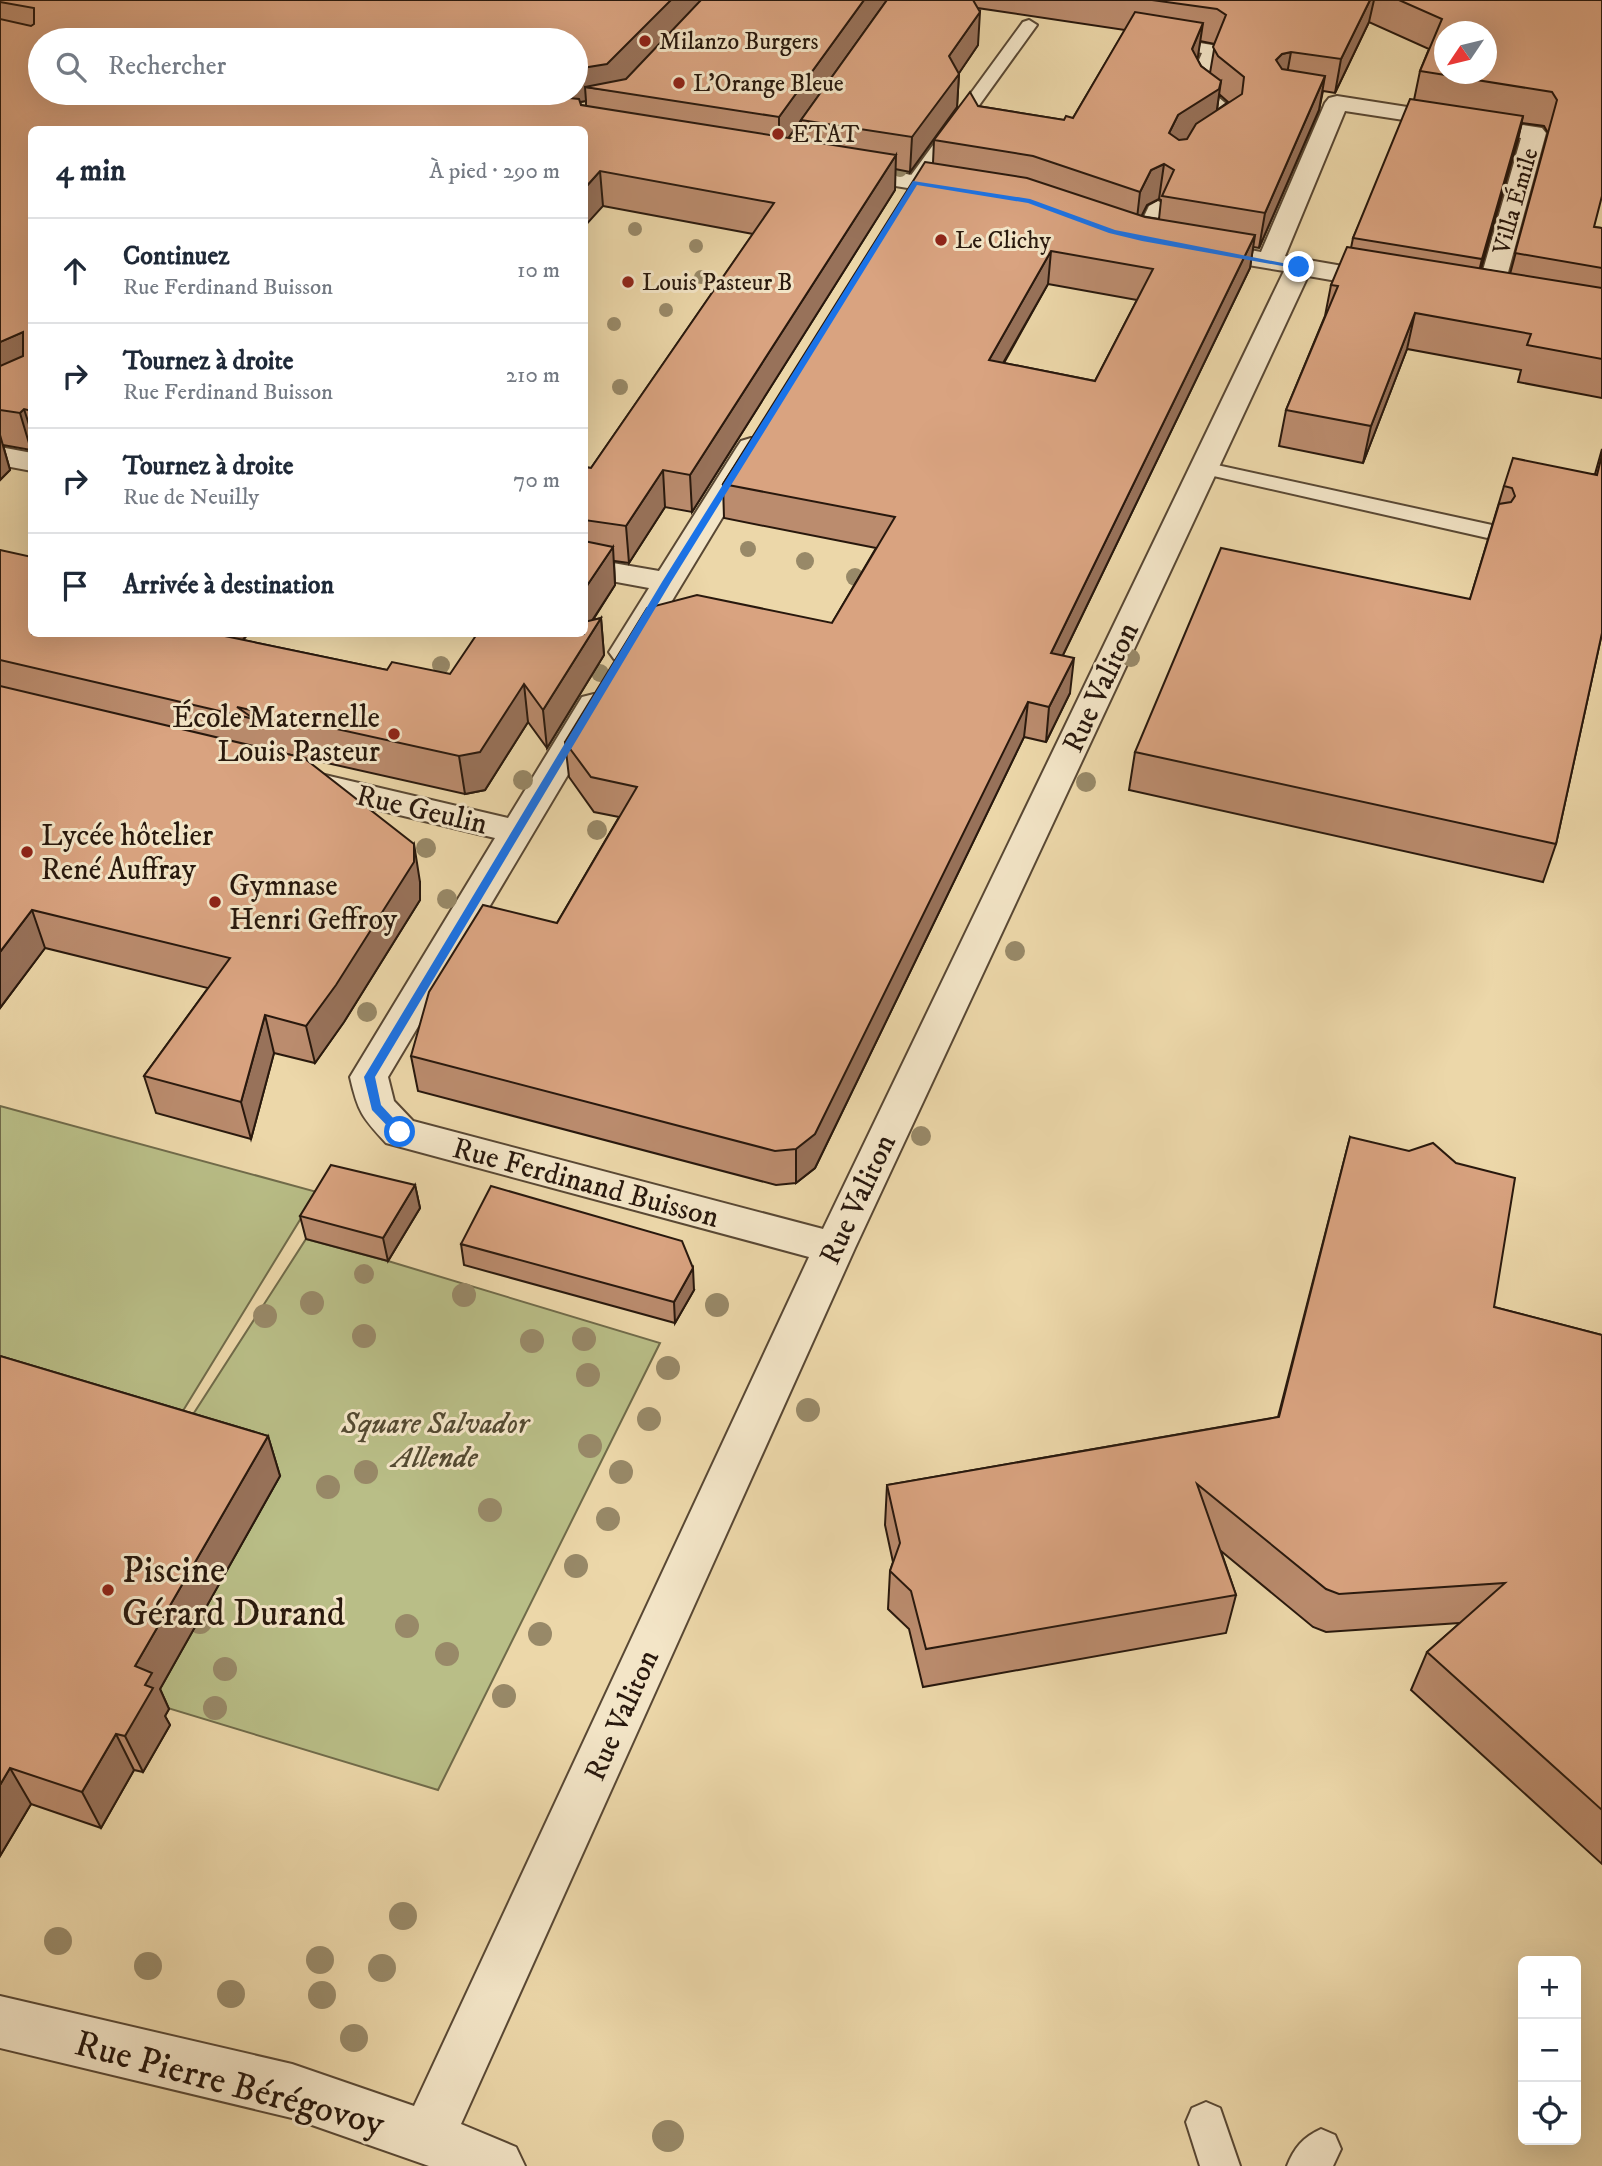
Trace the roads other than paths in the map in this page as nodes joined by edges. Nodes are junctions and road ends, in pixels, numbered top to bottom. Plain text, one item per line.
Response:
1 (1029, 24) dead end
2 (1149, 40) edge
3 (1311, 99) edge
4 (1338, 103) junction
5 (1200, 142) edge
6 (823, 167) edge
7 (915, 182) junction
8 (991, 195) edge
9 (1158, 206) edge
10 (895, 215) edge
11 (1132, 237) joint
12 (1285, 264) junction
13 (1420, 287) edge
14 (1461, 294) edge
15 (770, 416) edge
16 (0, 456) edge
17 (28, 460) edge
18 (1203, 468) junction
19 (1492, 532) edge
20 (588, 568) edge
21 (667, 582) junction
22 (259, 770) edge
23 (517, 832) junction
24 (834, 1248) junction
25 (0, 2022) edge
26 (1206, 2122) dead end
27 (427, 2138) junction
28 (497, 2166) edge
29 (1220, 2166) edge

1 - 7 lane
2 - 5 lane
3 - 4 street, Villa Émile
4 - 12 street
4 - 14 street, Villa Émile
6 - 7 street
7 - 8 street
7 - 10 street
9 - 11 lane
11 - 12 street
12 - 13 street
12 - 18 street, Rue Valiton
15 - 21 street, Rue Ferdinand Buisson
16 - 17 street
18 - 19 lane
18 - 24 street, Rue Valiton
20 - 21 street
21 - 23 street, Rue Ferdinand Buisson
22 - 23 street, Rue Geulin
23 - 24 street, Rue Ferdinand Buisson
24 - 27 street, Rue Valiton
25 - 27 street, Rue Pierre Bérégovoy
26 - 29 lane
27 - 28 street, Rue Pierre Bérégovoy

